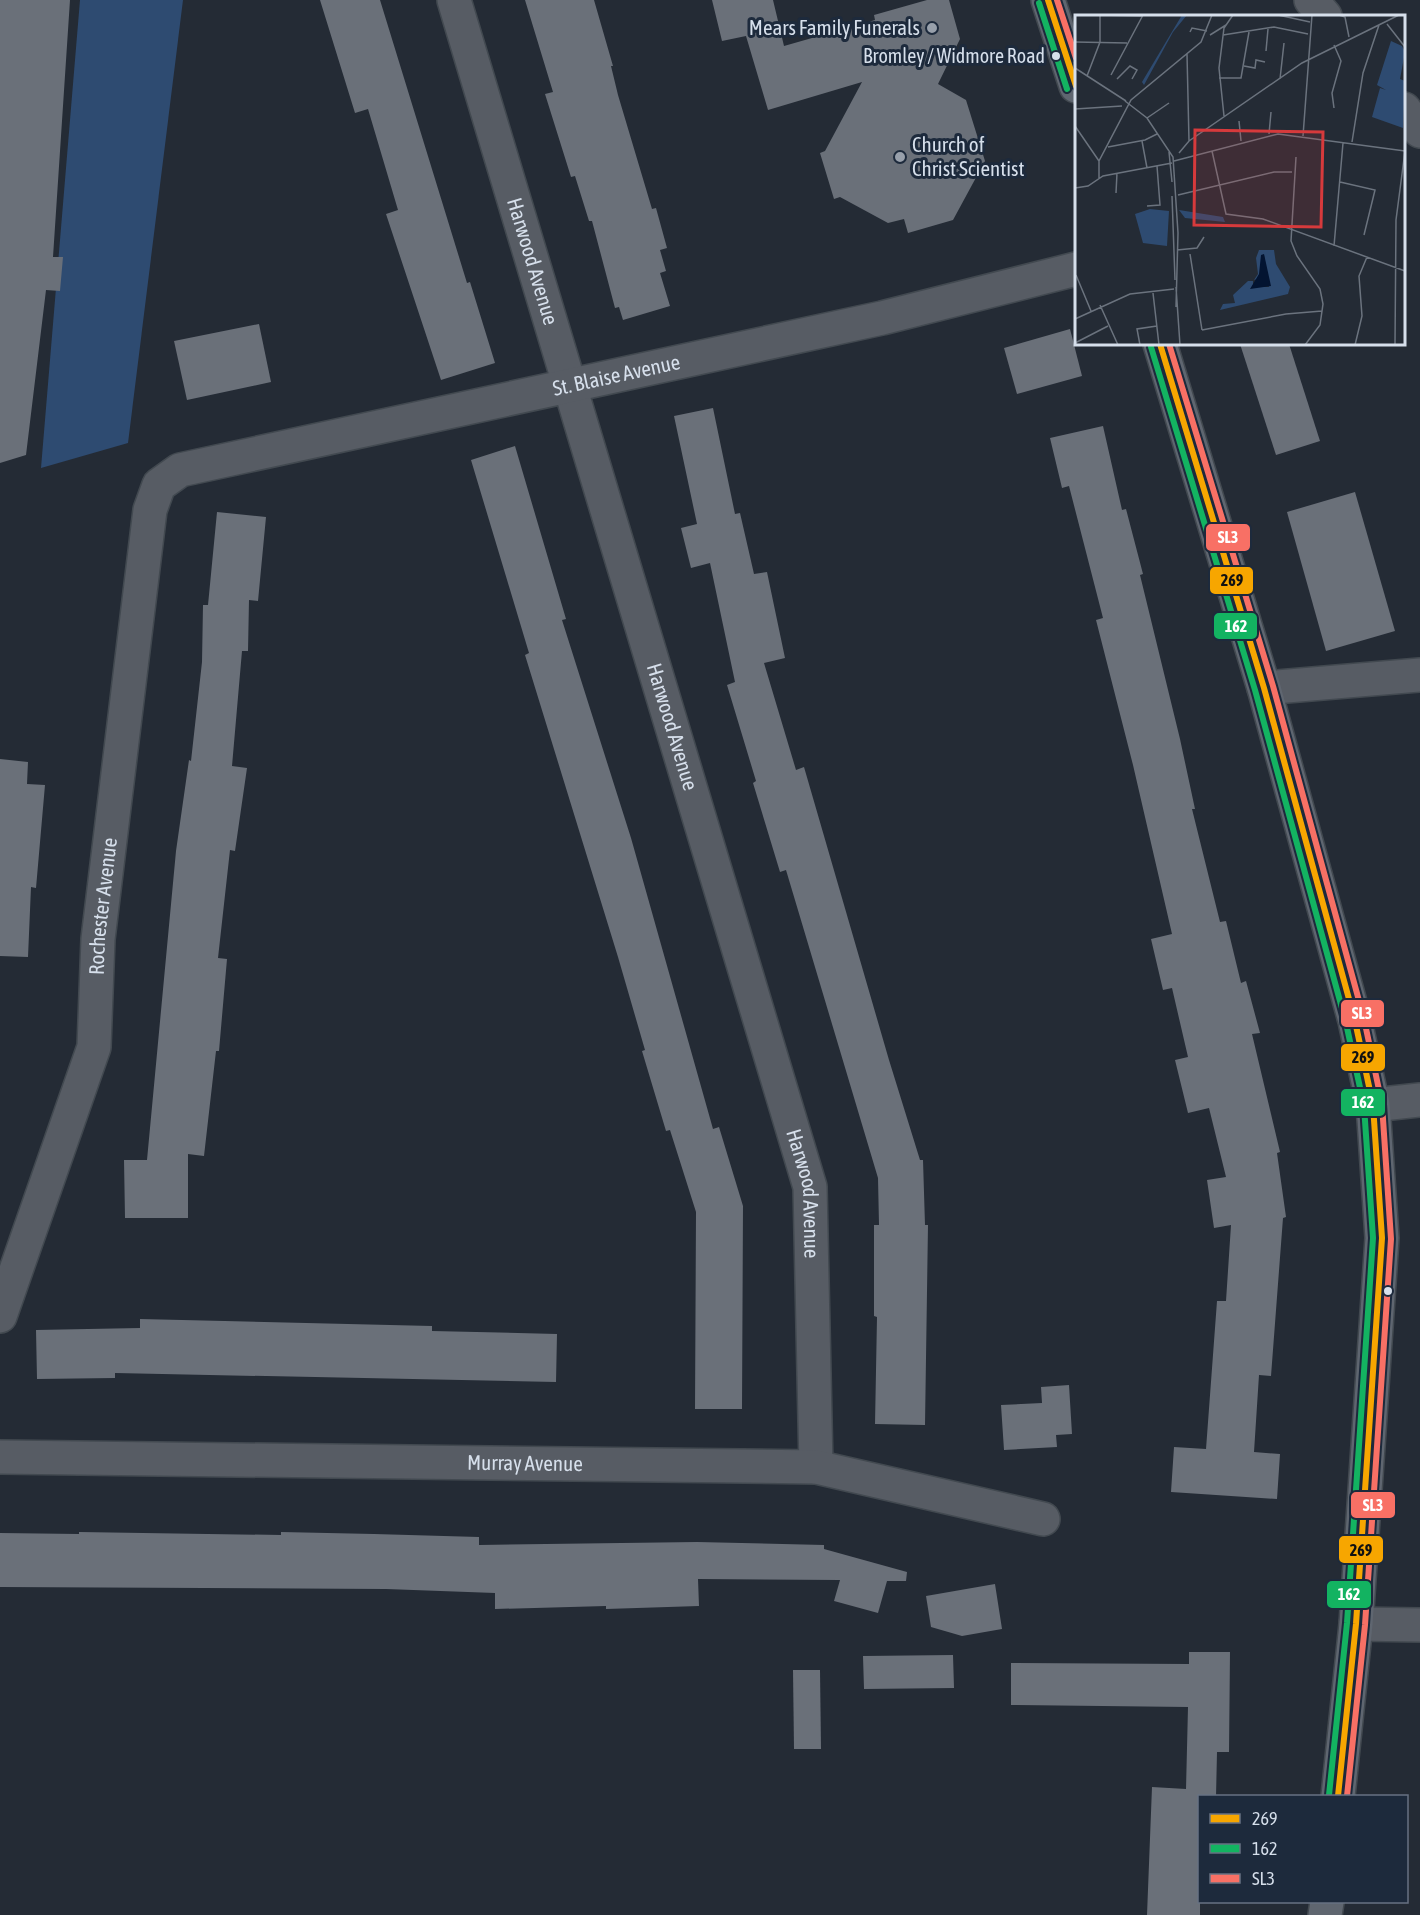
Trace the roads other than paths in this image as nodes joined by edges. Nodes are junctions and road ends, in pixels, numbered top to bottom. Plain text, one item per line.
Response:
1 (454, 0) edge
2 (1048, 0) edge
3 (1311, 0) edge
4 (1324, 15) edge
5 (1075, 80) edge
6 (1405, 110) edge
7 (1420, 131) edge
8 (1075, 269) edge
9 (1160, 345) edge
10 (569, 385) junction
11 (159, 485) joint
12 (1420, 675) edge
13 (1264, 688) junction
14 (1420, 1100) edge
15 (1373, 1105) junction
16 (0, 1316) edge
17 (0, 1457) edge
18 (816, 1467) junction
19 (1043, 1519) dead end
20 (1356, 1624) junction
21 (1420, 1625) edge
22 (1338, 1795) edge

1 - 10 street, Harwood Avenue
2 - 5 main road
3 - 4 street
6 - 7 street
8 - 10 street, St. Blaise Avenue
9 - 13 main road
10 - 11 street, St. Blaise Avenue
10 - 18 street, Harwood Avenue
11 - 16 street, Rochester Avenue
12 - 13 street
13 - 15 main road
14 - 15 street
15 - 20 main road
17 - 18 street, Murray Avenue
18 - 19 street, Murray Avenue
20 - 21 street
20 - 22 main road

